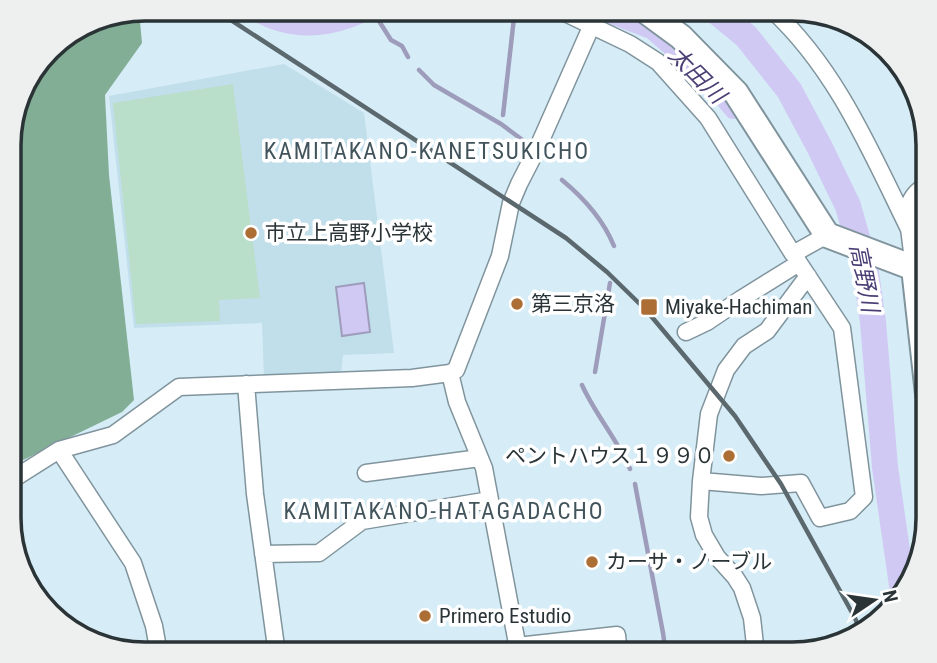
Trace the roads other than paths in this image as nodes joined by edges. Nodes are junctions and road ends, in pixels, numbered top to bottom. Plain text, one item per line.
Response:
1 (581, 21) edge
2 (659, 21) edge
3 (783, 21) edge
4 (591, 26) junction
5 (916, 193) edge
6 (909, 229) junction
7 (829, 237) junction
8 (800, 264) junction
9 (908, 266) junction
10 (916, 298) edge
11 (685, 332) dead end
12 (450, 373) junction
13 (246, 384) junction
14 (59, 450) junction
15 (480, 458) junction
16 (366, 473) dead end
17 (21, 474) edge
18 (701, 481) junction
19 (490, 500) junction
20 (263, 554) junction
21 (157, 642) edge
22 (275, 642) edge
23 (517, 642) edge
24 (571, 642) edge
25 (618, 642) edge
26 (755, 642) edge

1 - 4 street
2 - 7 highway
3 - 6 street
4 - 8 street
4 - 12 street
5 - 6 street
6 - 9 street
7 - 8 street
7 - 9 highway
8 - 11 street
8 - 18 street
8 - 18 street
9 - 10 highway
12 - 13 street
12 - 15 street
13 - 14 street
13 - 20 street
14 - 17 street
14 - 21 street
15 - 16 street
15 - 19 street
18 - 26 street
19 - 20 street
19 - 23 street
20 - 22 street
24 - 25 street

